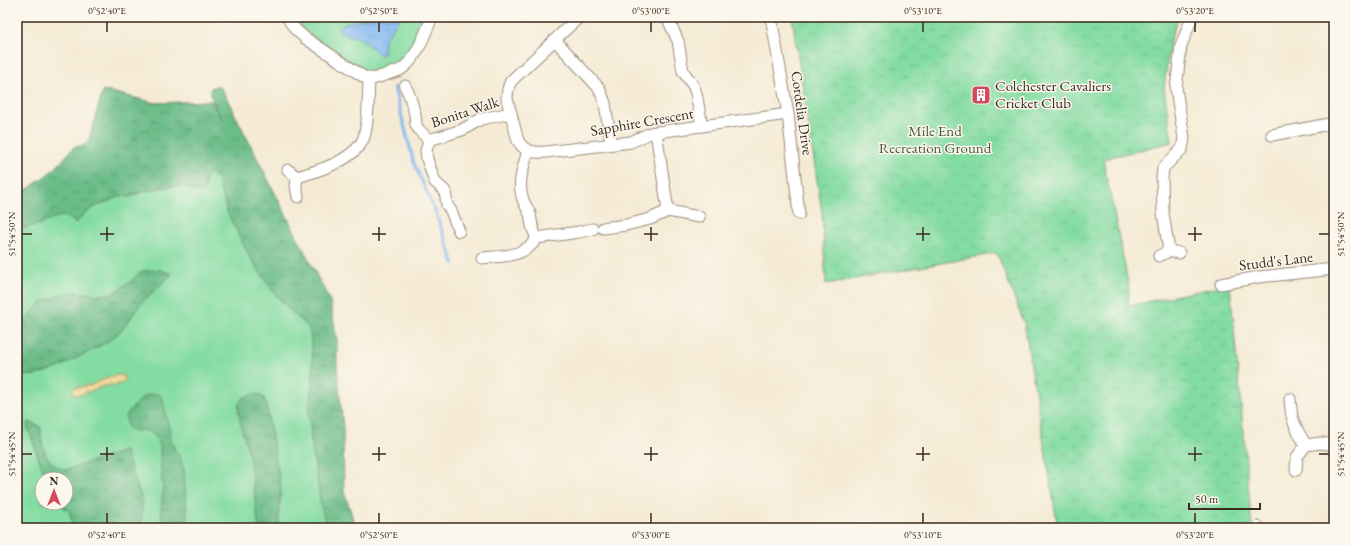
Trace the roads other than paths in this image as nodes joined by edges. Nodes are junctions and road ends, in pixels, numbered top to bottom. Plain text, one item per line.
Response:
1 (287, 17) edge
2 (432, 17) edge
3 (579, 17) edge
4 (667, 17) edge
5 (771, 17) edge
6 (1192, 17) edge
7 (555, 40) junction
8 (370, 79) junction
9 (405, 86) dead end
10 (511, 113) junction
11 (788, 114) junction
12 (1334, 123) edge
13 (702, 126) junction
14 (656, 132) junction
15 (1272, 134) dead end
16 (429, 140) junction
17 (611, 144) junction
18 (528, 151) junction
19 (288, 170) dead end
20 (297, 177) junction
21 (298, 197) dead end
22 (668, 211) junction
23 (799, 214) dead end
24 (699, 217) dead end
25 (459, 231) dead end
26 (537, 238) junction
27 (1169, 253) dead end
28 (482, 258) dead end
29 (1334, 269) edge
30 (1221, 284) dead end
31 (1290, 399) dead end
32 (1306, 445) junction
33 (1334, 445) edge
34 (1296, 470) dead end

1 - 8 street
2 - 8 street
3 - 7 street
4 - 13 street
5 - 11 street, Cordelia Drive
6 - 27 street
7 - 10 street
7 - 17 street
8 - 20 street
9 - 16 street, Bonita Walk
10 - 16 street, Bonita Walk
10 - 18 street
11 - 13 street, Sapphire Crescent
11 - 23 street, Cordelia Drive
12 - 15 street
13 - 14 street, Sapphire Crescent
14 - 17 street, Sapphire Crescent
14 - 22 street
16 - 25 street, Bonita Walk
17 - 18 street, Sapphire Crescent
18 - 26 street
19 - 20 street
20 - 21 street
22 - 24 street
22 - 26 street
26 - 28 street
29 - 30 street, Studd's Lane
31 - 32 street
32 - 33 street
32 - 34 street

